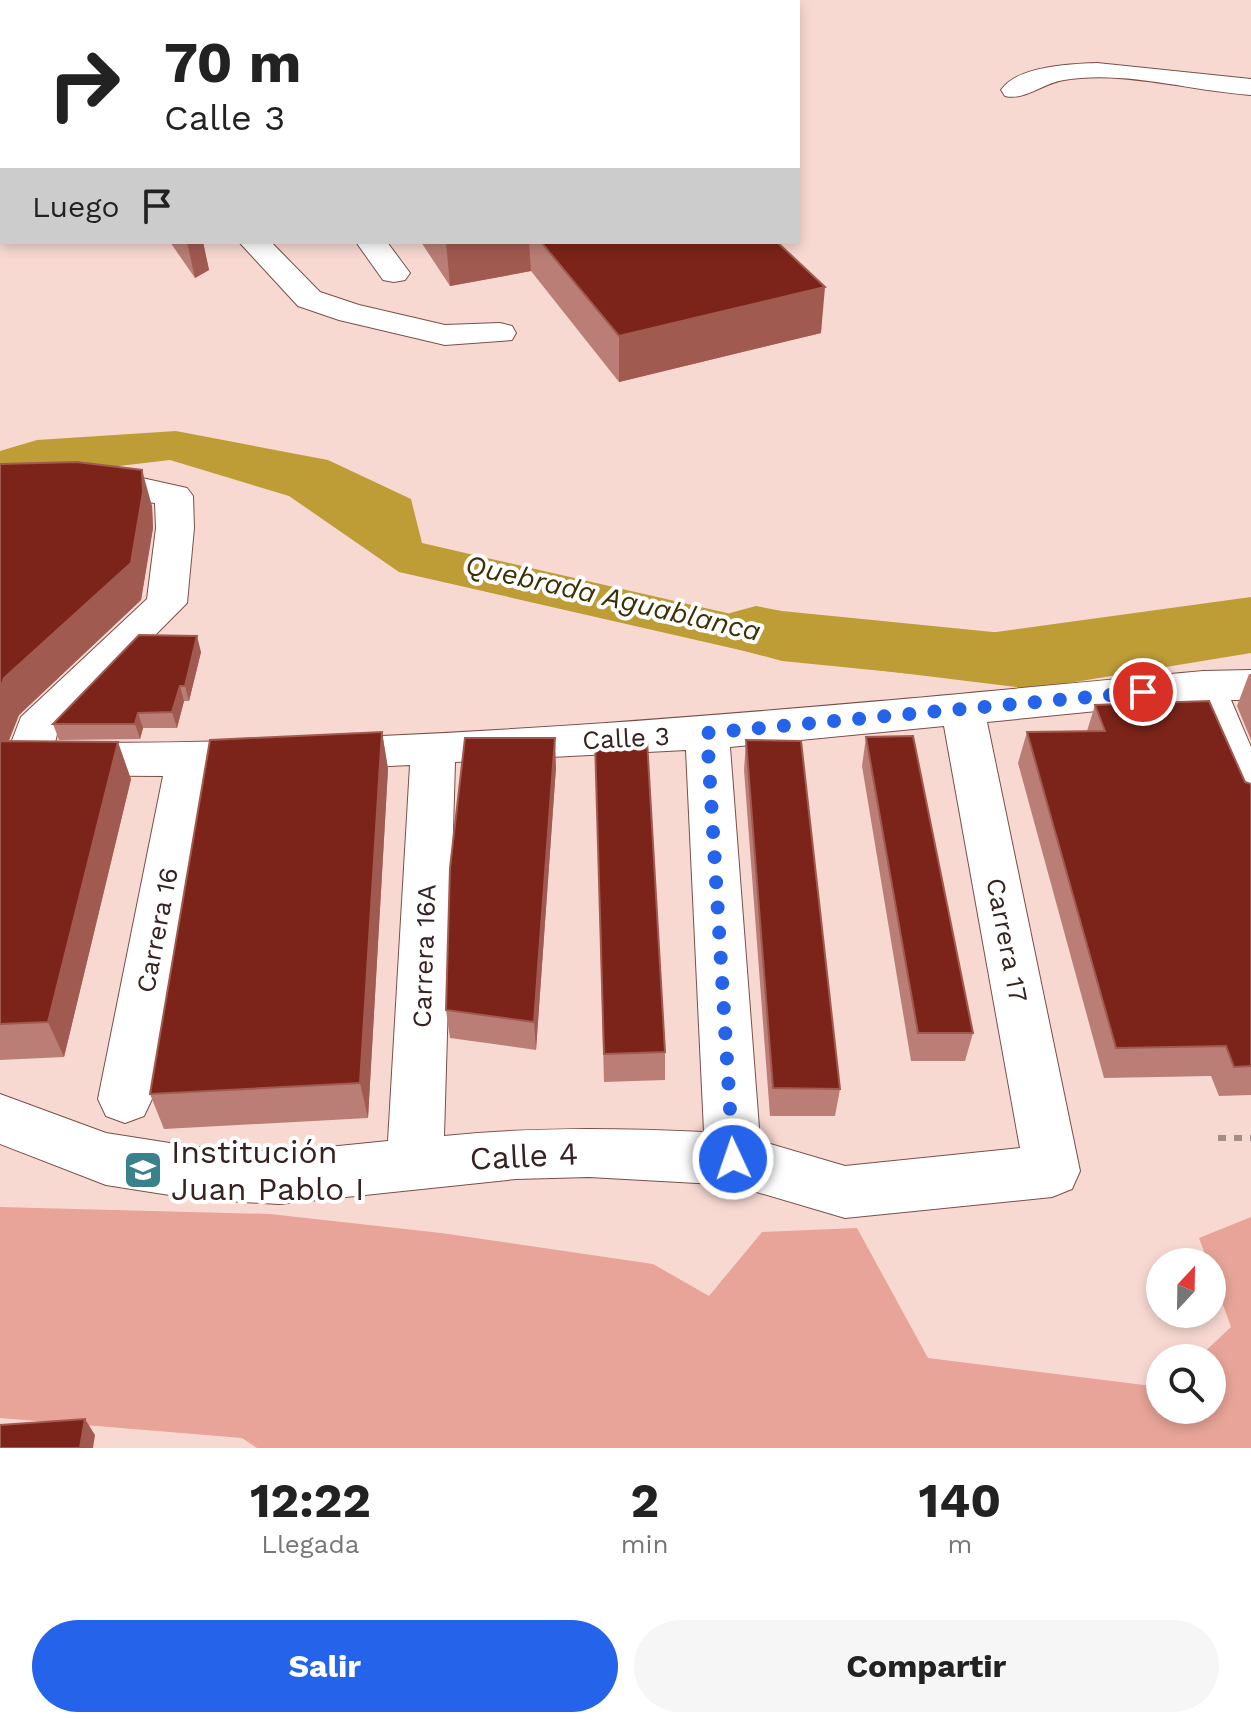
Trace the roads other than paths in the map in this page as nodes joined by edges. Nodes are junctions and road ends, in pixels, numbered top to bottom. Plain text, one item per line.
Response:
1 (1251, 87) edge
2 (1014, 90) dead end
3 (256, 244) edge
4 (372, 244) edge
5 (394, 273) dead end
6 (500, 333) dead end
7 (0, 486) edge
8 (1251, 685) edge
9 (1203, 686) junction
10 (963, 710) junction
11 (707, 733) junction
12 (433, 750) junction
13 (15, 758) edge
14 (189, 760) junction
15 (1251, 800) edge
16 (125, 1099) dead end
17 (0, 1119) edge
18 (733, 1159) junction
19 (415, 1162) junction
20 (1052, 1171) joint

1 - 2 street
3 - 6 street
4 - 5 street
7 - 13 street
8 - 9 street, Calle 3
9 - 10 street, Calle 3
9 - 15 street
10 - 11 street, Calle 3
10 - 20 street, Carrera 17
11 - 12 street, Calle 3
11 - 18 street
12 - 14 street, Calle 3
12 - 19 street, Carrera 16A
13 - 14 street, Calle 3
14 - 16 street, Carrera 16
17 - 19 street, Calle 4
18 - 19 street, Calle 4
18 - 20 street, Calle 4

